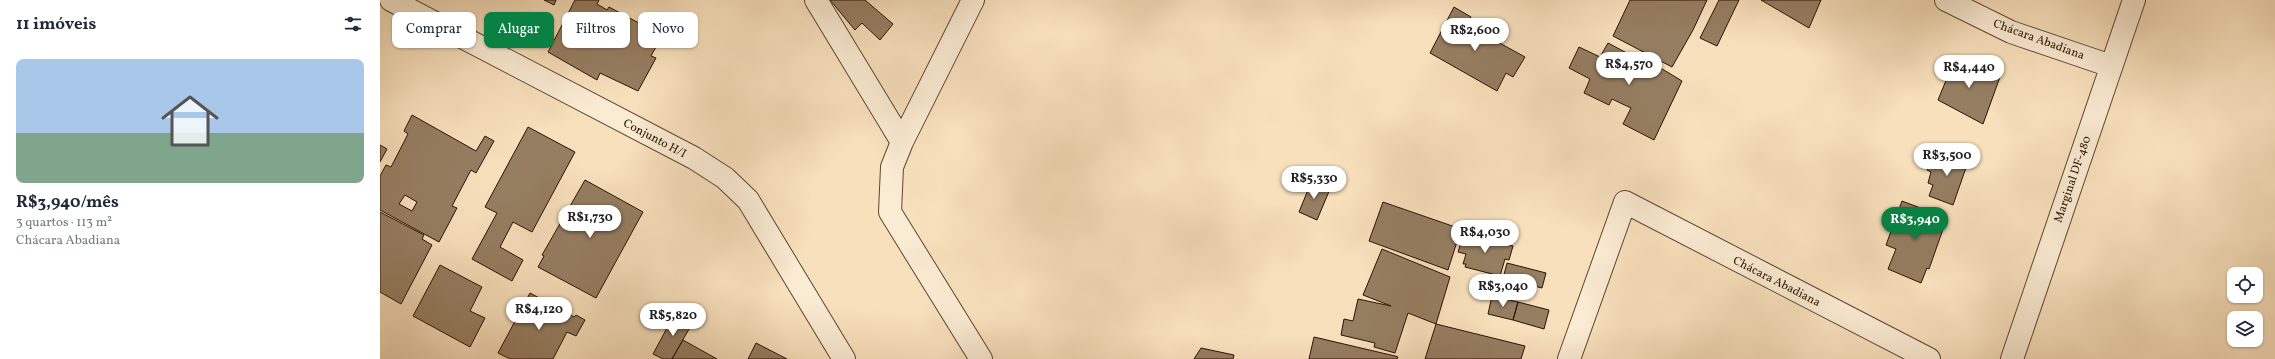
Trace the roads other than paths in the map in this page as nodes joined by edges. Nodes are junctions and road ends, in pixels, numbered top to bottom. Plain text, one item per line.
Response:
1 (391, 0) edge
2 (816, 0) edge
3 (973, 0) edge
4 (1946, 0) edge
5 (2134, 0) edge
6 (2111, 66) junction
7 (902, 142) junction
8 (844, 359) edge
9 (981, 359) edge
10 (1568, 359) edge
11 (1929, 359) edge
12 (2012, 359) edge

1 - 8 street, Conjunto H/I
2 - 7 street
3 - 7 street
4 - 6 street, Chácara Abadiana
5 - 6 street, Marginal DF-480
6 - 12 street, Marginal DF-480
7 - 9 street
10 - 11 street, Chácara Abadiana

